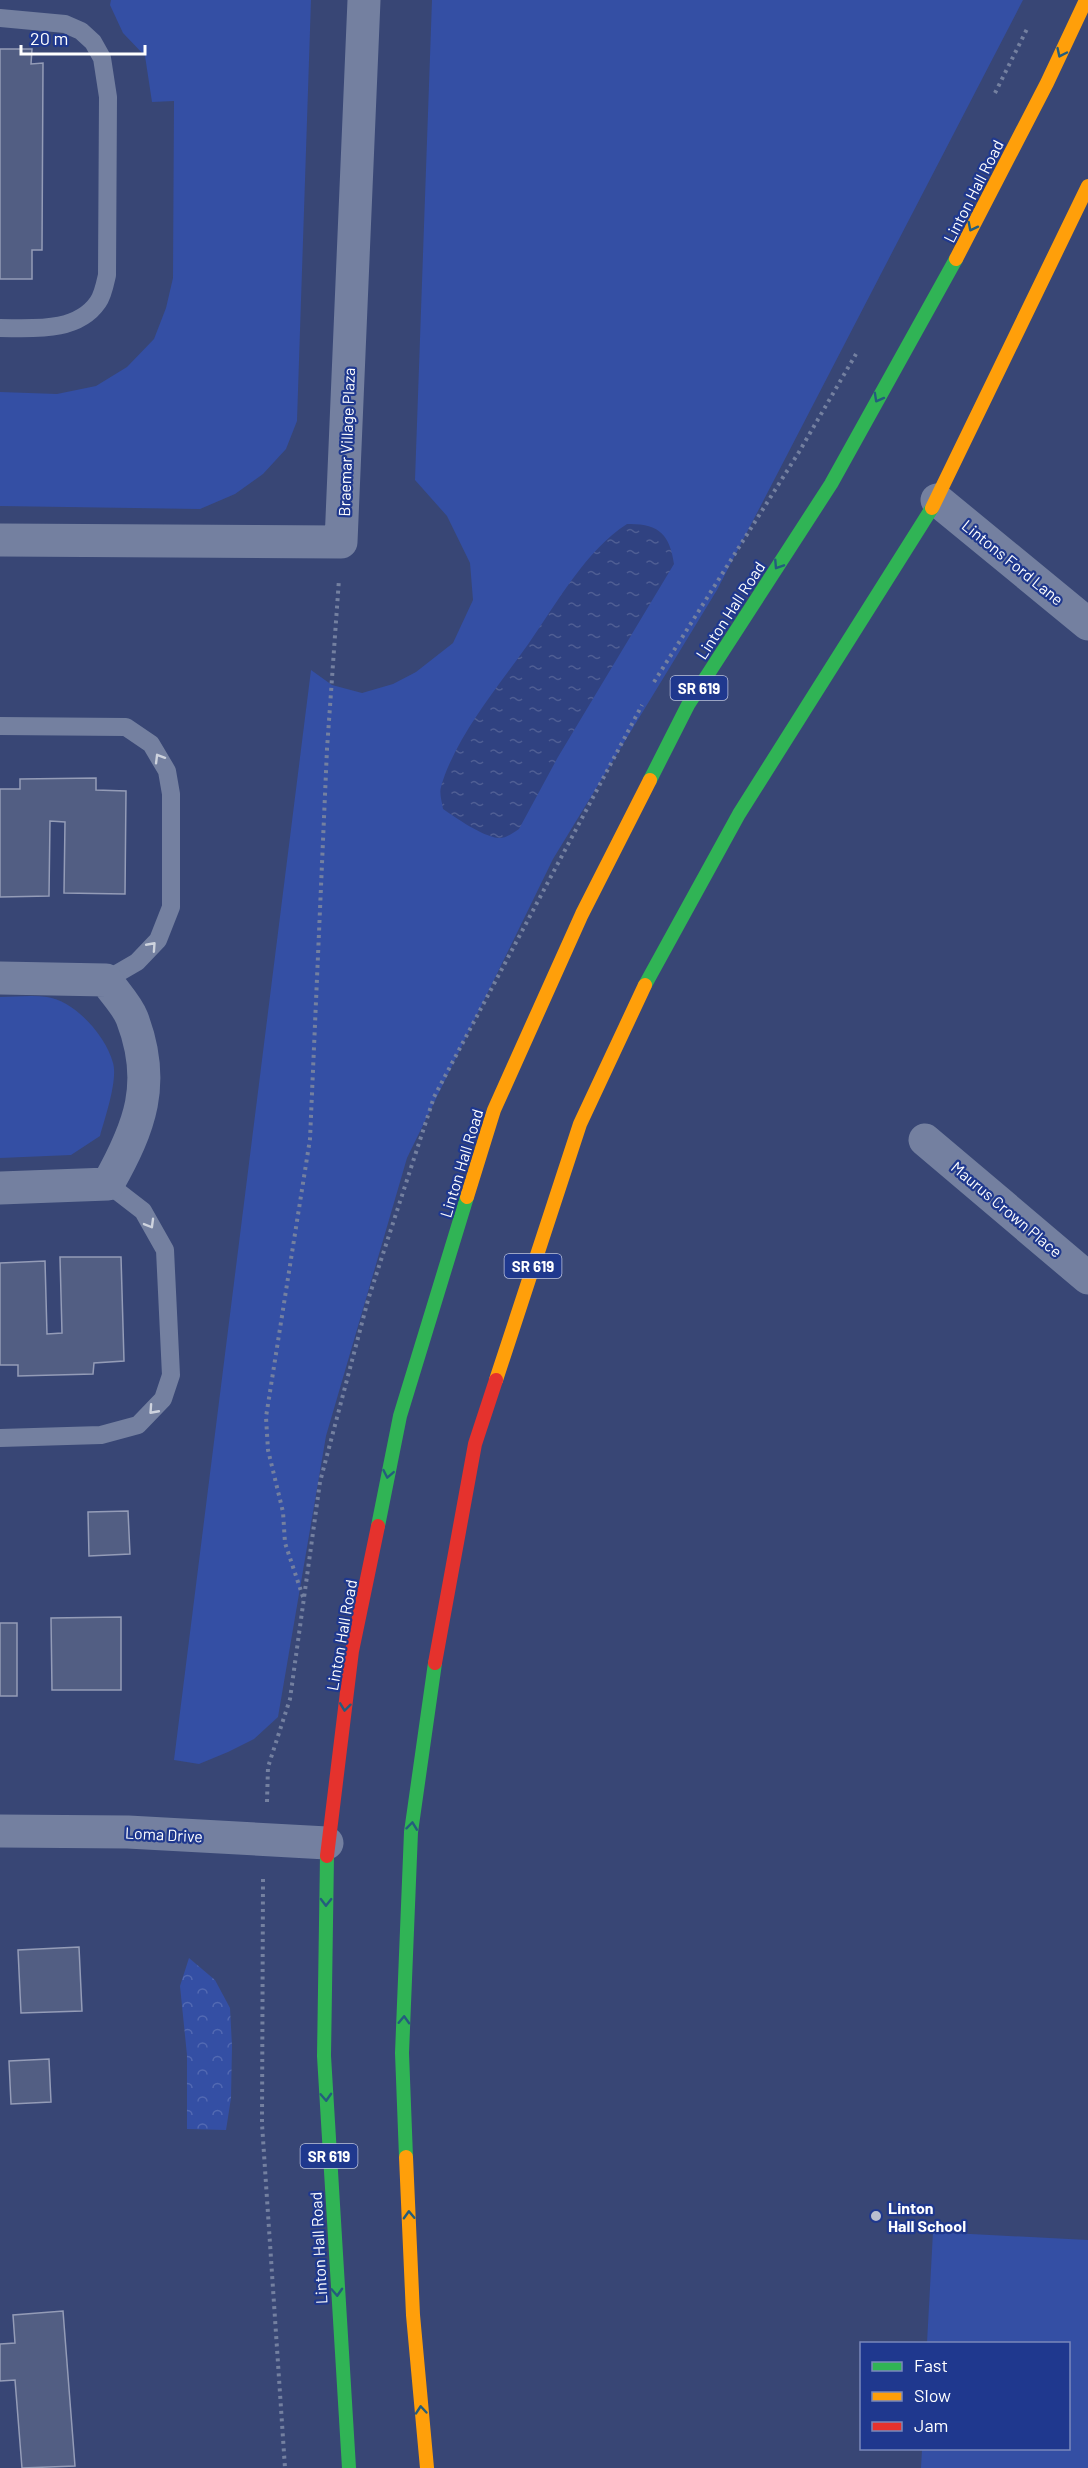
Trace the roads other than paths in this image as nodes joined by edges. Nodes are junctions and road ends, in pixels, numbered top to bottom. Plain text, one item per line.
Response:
1 (364, 0) edge
2 (1086, 0) edge
3 (0, 18) edge
4 (1088, 186) edge
5 (0, 328) edge
6 (937, 500) junction
7 (0, 540) edge
8 (1088, 624) edge
9 (0, 726) edge
10 (0, 978) edge
11 (106, 980) junction
12 (925, 1140) dead end
13 (108, 1184) junction
14 (0, 1188) edge
15 (1088, 1278) edge
16 (0, 1438) edge
17 (0, 1831) edge
18 (327, 1844) junction
19 (349, 2468) edge
20 (427, 2468) edge

1 - 7 street, Braemar Village Plaza
2 -> 18 main road, Linton Hall Road / SR 619
3 - 5 lane
4 - 6 main road, SR 619
6 - 8 street, Lintons Ford Lane
20 -> 6 main road, SR 619
11 -> 9 lane
10 - 11 street
11 - 13 street
12 - 15 street, Maurus Crown Place
13 - 14 street
13 -> 16 lane
17 - 18 street, Loma Drive
18 -> 19 main road, Linton Hall Road / SR 619

